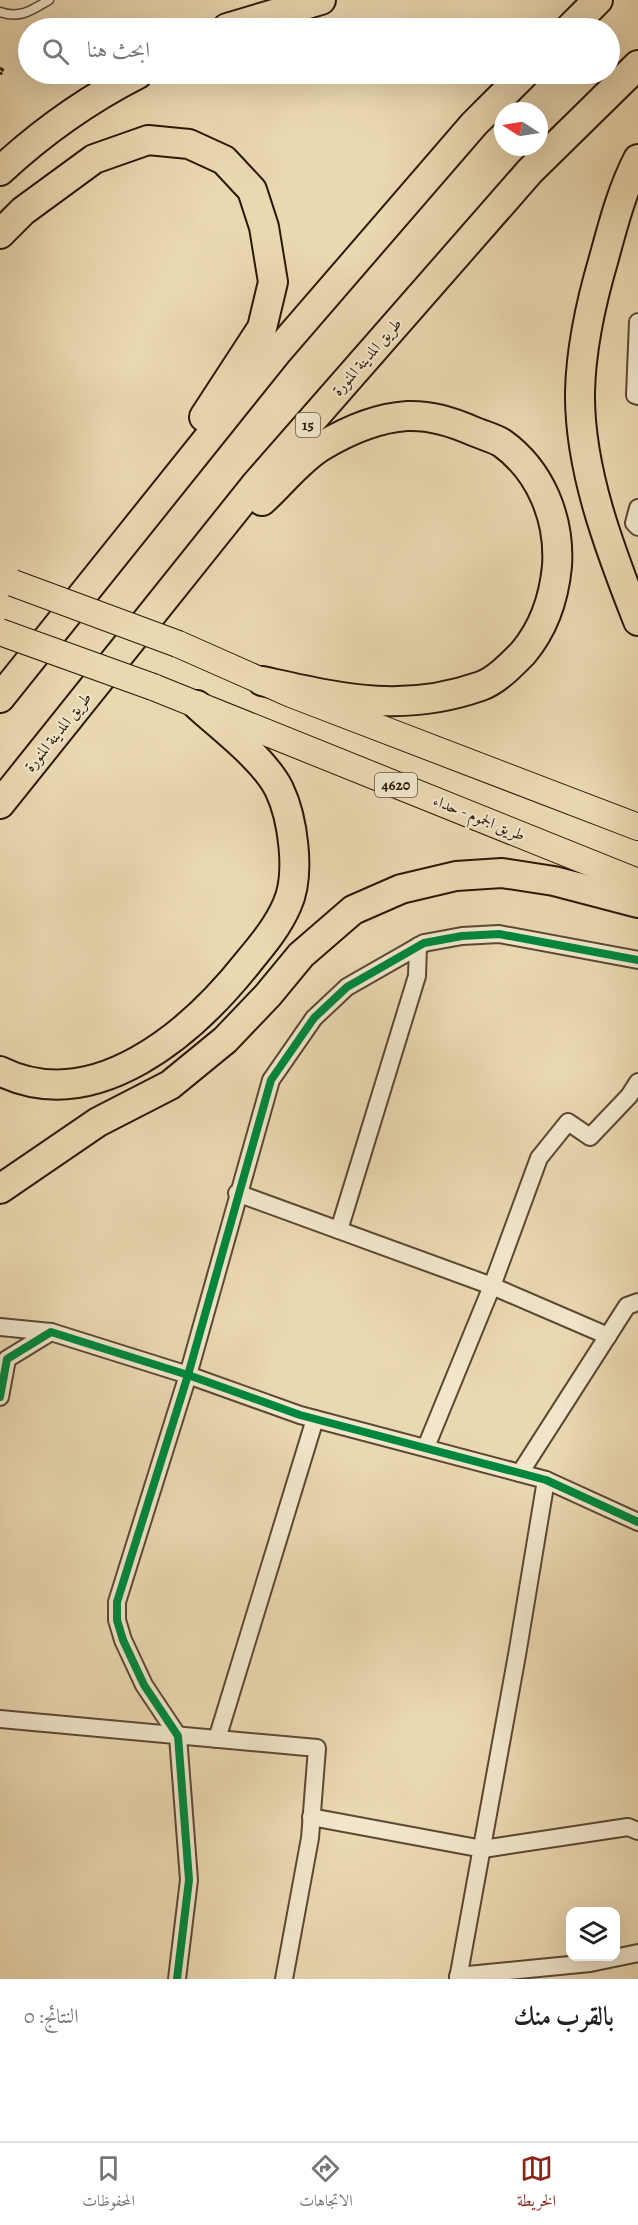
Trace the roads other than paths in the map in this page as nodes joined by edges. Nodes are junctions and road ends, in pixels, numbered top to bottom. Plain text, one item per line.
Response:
1 (49, 0) edge
2 (321, 0) edge
3 (598, 0) edge
4 (0, 12) edge
5 (261, 18) edge
6 (580, 18) edge
7 (638, 65) edge
8 (620, 83) edge
9 (120, 84) edge
10 (514, 84) edge
11 (619, 84) edge
12 (638, 159) edge
13 (0, 171) edge
14 (0, 234) edge
15 (638, 322) edge
16 (638, 396) edge
17 (638, 508) edge
18 (638, 527) edge
19 (6, 581) edge
20 (94, 582) junction
21 (178, 582) junction
22 (638, 621) edge
23 (0, 632) edge
24 (262, 681) junction
25 (0, 698) edge
26 (197, 705) junction
27 (0, 804) edge
28 (638, 827) edge
29 (638, 882) edge
30 (638, 903) edge
31 (418, 946) junction
32 (638, 960) edge
33 (0, 1071) edge
34 (638, 1082) edge
35 (0, 1189) edge
36 (237, 1193) junction
37 (339, 1230) junction
38 (492, 1286) junction
39 (638, 1302) edge
40 (0, 1327) edge
41 (51, 1332) junction
42 (608, 1336) junction
43 (188, 1375) junction
44 (0, 1397) edge
45 (315, 1419) junction
46 (426, 1447) junction
47 (520, 1473) junction
48 (546, 1480) junction
49 (638, 1522) edge
50 (0, 1719) edge
51 (178, 1736) junction
52 (217, 1739) junction
53 (311, 1817) junction
54 (638, 1831) edge
55 (483, 1849) junction
56 (638, 1953) edge
57 (458, 1978) edge
58 (177, 1979) edge
59 (284, 1979) edge

1 - 4 lane
2 - 5 highway
3 - 6 highway
7 - 8 highway, طريق المدينة المنورة / 15
9 - 13 highway
10 - 20 highway
11 - 21 highway, طريق المدينة المنورة / 15
12 - 22 highway
14 - 20 highway
15 - 16 street
17 - 18 street
19 - 24 main road, bridge
20 - 25 highway
21 - 24 highway
21 - 27 highway, طريق المدينة المنورة / 15
23 - 26 main road, طريق الجموم - حداء / 4620, bridge
24 - 28 main road
26 - 29 main road, طريق الجموم - حداء / 4620
26 - 33 highway
30 - 35 highway
31 - 32 street
31 - 36 street
31 - 37 street
34 - 38 street
36 - 37 street
36 - 43 street
37 - 38 street
38 - 42 street
38 - 46 street
39 - 42 street
40 - 41 street
41 - 43 street
41 - 44 street
42 - 47 street
43 - 45 street
43 - 51 street
45 - 46 street
45 - 52 street
46 - 47 street
47 - 48 street
48 - 49 street
48 - 55 street
50 - 51 street
51 - 52 street
51 - 58 street
52 - 53 street
53 - 55 street
53 - 59 street
54 - 55 street
55 - 57 street
56 - 57 street

